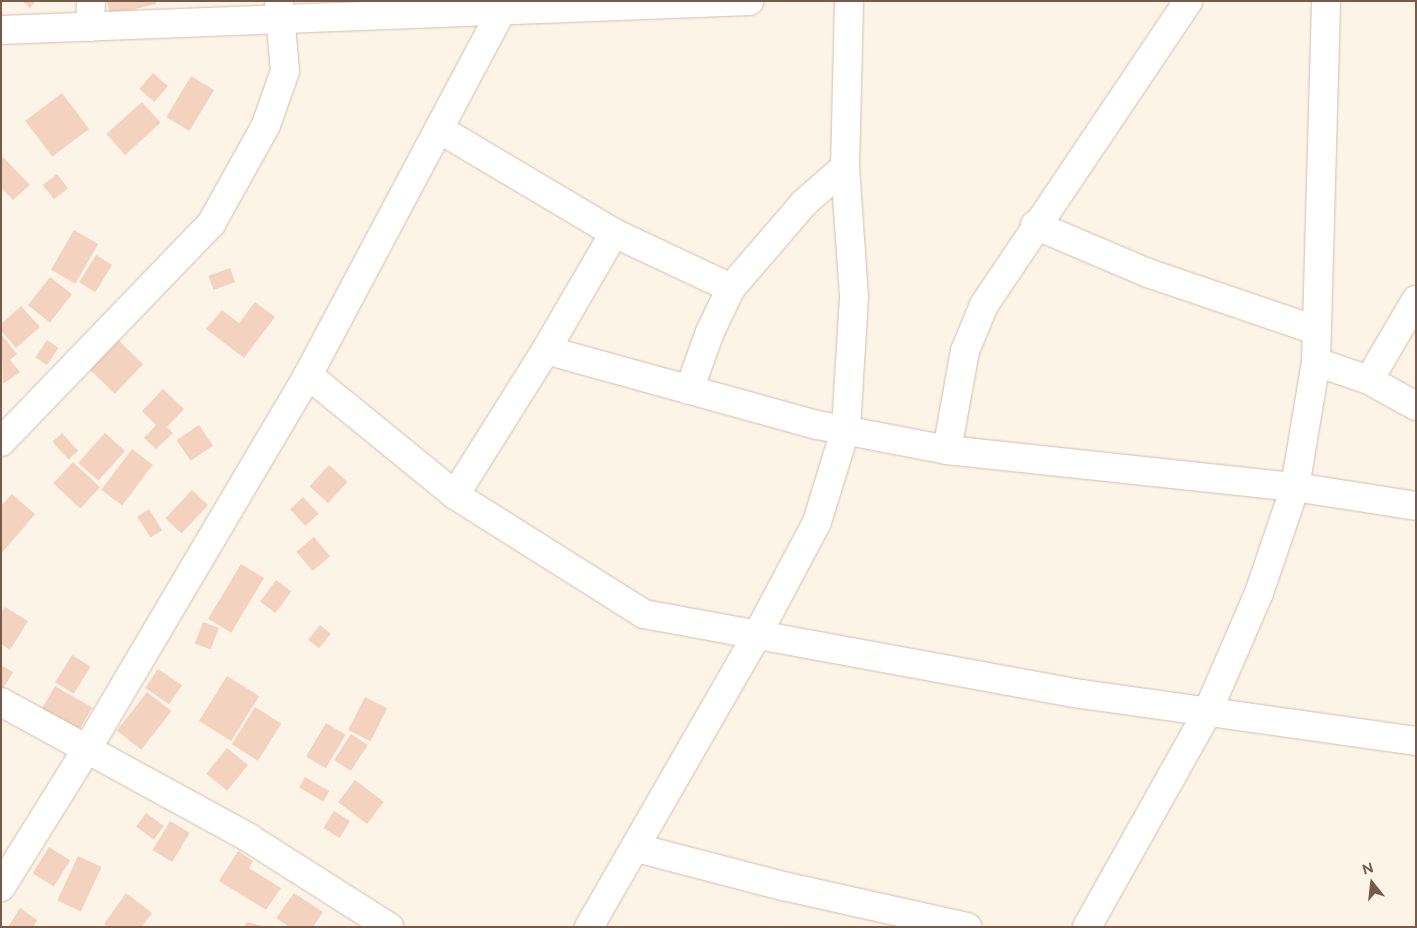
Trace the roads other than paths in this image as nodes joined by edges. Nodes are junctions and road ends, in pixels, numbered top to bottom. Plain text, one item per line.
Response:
1 (749, 1) edge
2 (849, 1) edge
3 (1188, 1) edge
4 (1326, 1) edge
5 (279, 11) edge
6 (501, 12) junction
7 (90, 14) edge
8 (1, 30) edge
9 (439, 129) junction
10 (845, 166) junction
11 (1035, 225) junction
12 (614, 233) junction
13 (731, 288) junction
14 (1416, 300) edge
15 (1315, 330) junction
16 (546, 350) junction
17 (1316, 362) junction
18 (308, 375) junction
19 (1369, 380) junction
20 (689, 390) junction
21 (1416, 406) edge
22 (846, 428) junction
23 (1, 442) edge
24 (947, 450) junction
25 (1295, 487) junction
26 (454, 495) junction
27 (1416, 506) edge
28 (756, 635) junction
29 (1, 702) edge
30 (1207, 713) junction
31 (1416, 741) edge
32 (87, 749) junction
33 (637, 848) junction
34 (1, 887) edge
35 (389, 927) edge
36 (589, 927) edge
37 (967, 927) edge
38 (1087, 927) edge

1 - 6 street
2 - 10 street
3 - 11 street
4 - 15 street
5 - 6 street
5 - 7 street
5 - 23 street
6 - 9 street
7 - 8 street
9 - 12 street
9 - 18 street
10 - 13 street
10 - 22 street
11 - 15 street
11 - 24 street
12 - 13 street
12 - 16 street
13 - 20 street
14 - 19 street
15 - 17 street
16 - 20 street
16 - 26 street
17 - 19 street
17 - 25 street
18 - 26 street
18 - 32 street
19 - 21 street
20 - 22 street
22 - 24 street
22 - 28 street
24 - 25 street
25 - 27 street
25 - 30 street
26 - 28 street
28 - 30 street
28 - 33 street
29 - 32 street
30 - 31 street
30 - 38 street
32 - 34 street
32 - 35 street
33 - 36 street
33 - 37 street

